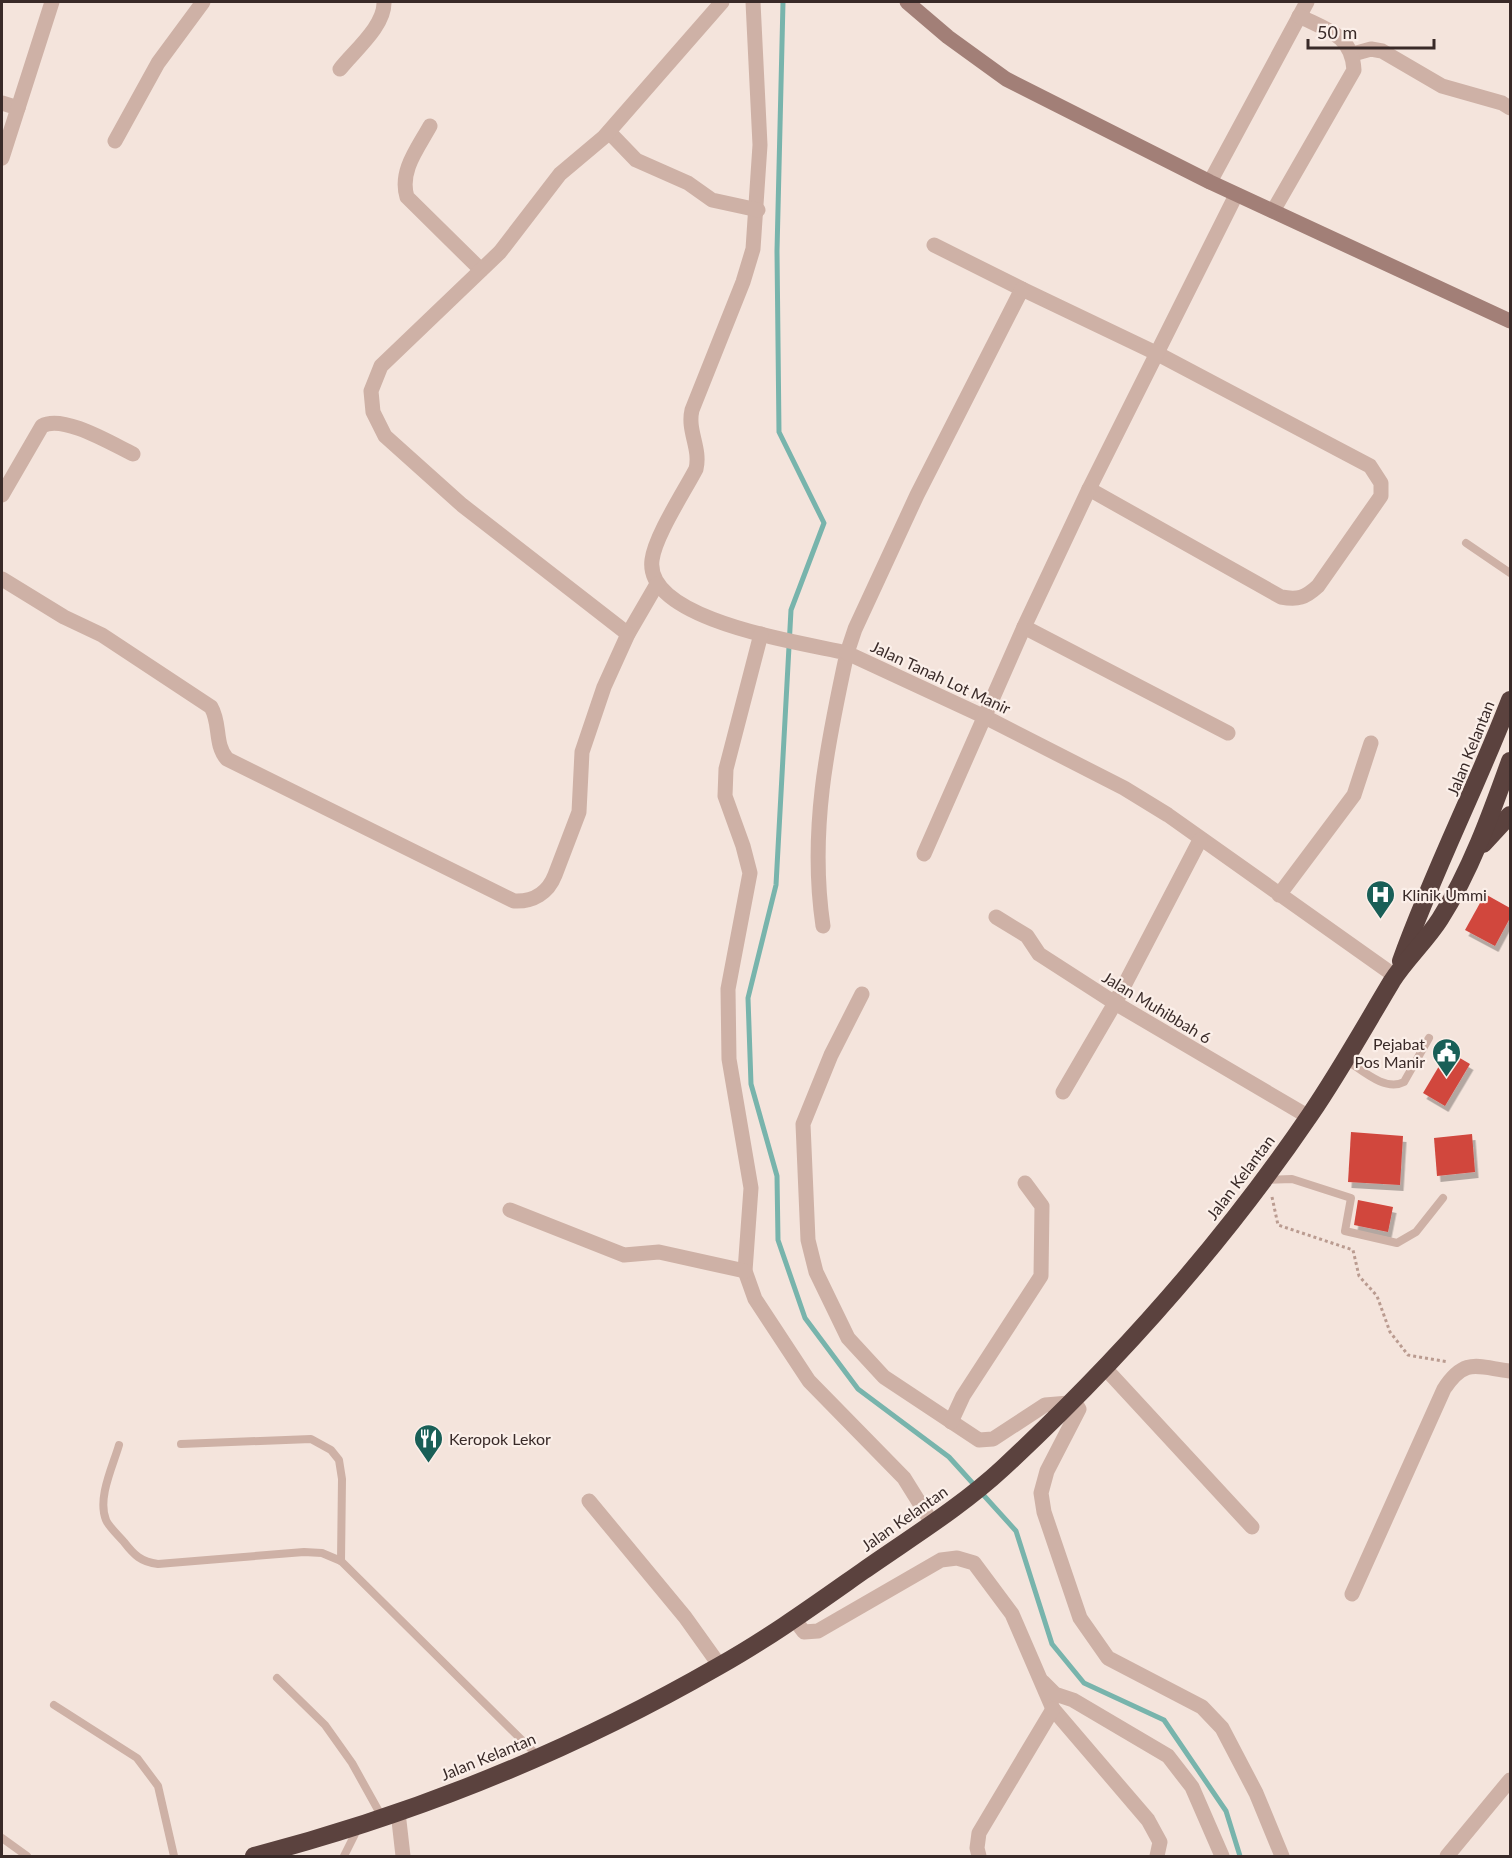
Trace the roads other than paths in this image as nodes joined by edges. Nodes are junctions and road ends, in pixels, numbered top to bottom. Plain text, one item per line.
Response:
1 (52, 2) edge
2 (203, 2) edge
3 (384, 2) edge
4 (722, 2) edge
5 (753, 2) edge
6 (907, 2) edge
7 (1307, 2) edge
8 (1299, 16) junction
9 (1353, 54) junction
10 (340, 69) dead end
11 (2, 103) edge
12 (18, 108) junction
13 (1510, 108) edge
14 (430, 126) dead end
15 (609, 132) junction
16 (115, 141) dead end
17 (2, 158) edge
18 (1210, 182) junction
19 (1236, 195) junction
20 (758, 210) junction
21 (1273, 211) junction
22 (934, 245) dead end
23 (481, 270) junction
24 (1022, 289) junction
25 (1510, 321) edge
26 (1158, 354) junction
27 (133, 454) dead end
28 (1089, 489) junction
29 (2, 495) edge
30 (1466, 543) dead end
31 (1510, 573) edge
32 (2, 579) edge
33 (662, 588) junction
34 (1023, 627) junction
35 (628, 634) junction
36 (768, 636) junction
37 (847, 653) junction
38 (1510, 700) edge
39 (985, 717) junction
40 (1228, 733) dead end
41 (1371, 743) dead end
42 (1484, 766) junction
43 (1508, 773) edge
44 (1510, 815) edge
45 (1200, 840) junction
46 (924, 854) dead end
47 (1469, 862) junction
48 (1279, 895) junction
49 (996, 917) dead end
50 (823, 927) dead end
51 (1395, 976) junction
52 (862, 994) dead end
53 (1115, 1003) junction
54 (1430, 1038) dead end
55 (1346, 1060) junction
56 (1063, 1092) dead end
57 (1309, 1117) junction
58 (1263, 1180) junction
59 (1025, 1183) dead end
60 (1443, 1198) dead end
61 (510, 1210) dead end
62 (746, 1271) junction
63 (1104, 1366) junction
64 (1510, 1371) edge
65 (1071, 1401) junction
66 (951, 1422) junction
67 (181, 1444) dead end
68 (119, 1445) dead end
69 (589, 1501) dead end
70 (932, 1523) junction
71 (1252, 1527) dead end
72 (341, 1561) junction
73 (1352, 1594) dead end
74 (794, 1619) junction
75 (720, 1666) junction
76 (277, 1677) dead end
77 (1041, 1680) junction
78 (54, 1705) dead end
79 (1053, 1709) junction
80 (539, 1757) junction
81 (1510, 1780) edge
82 (390, 1814) junction
83 (360, 1824) junction
84 (2, 1838) edge
85 (27, 1857) edge
86 (174, 1857) edge
87 (254, 1857) edge
88 (344, 1857) edge
89 (403, 1857) edge
90 (979, 1857) edge
91 (1157, 1857) edge
92 (1222, 1857) edge
93 (1282, 1857) edge
94 (1447, 1857) edge

1 - 12 street
2 - 16 street
3 - 10 street
4 - 15 street
5 - 20 street
6 - 18 street
7 - 8 street
8 - 9 street
8 - 18 street
9 - 13 street
9 - 21 street
11 - 12 street
12 - 17 street
14 - 23 street
15 - 20 street
15 - 23 street
18 - 19 street
19 - 21 street
19 - 26 street
20 - 33 street
21 - 25 street
22 - 24 street
23 - 35 street
24 - 26 street
24 - 37 street, Jalan Tanah Lot Manir
26 - 28 street
26 - 28 street
27 - 29 street
28 - 34 street
30 - 31 lane
32 - 35 street
33 - 35 street
33 - 36 street
34 - 39 street
34 - 40 street
36 - 37 street
36 - 62 street
37 - 39 street, Jalan Tanah Lot Manir
37 - 50 street
38 - 42 highway, Jalan Kelantan
39 - 45 street, Jalan Tanah Lot Manir
39 - 46 street
41 - 48 street
42 - 43 street
42 - 51 highway, Jalan Kelantan
43 - 47 highway, Jalan Kelantan
44 - 47 highway
45 - 48 street, Jalan Tanah Lot Manir
45 - 53 street
47 - 51 highway, Jalan Kelantan
48 - 51 street, Jalan Tanah Lot Manir
49 - 53 street, Jalan Muhibbah 6
51 - 55 highway, Jalan Kelantan
52 - 66 street
53 - 56 street
53 - 57 street, Jalan Muhibbah 6
54 - 55 lane
55 - 57 highway, Jalan Kelantan
57 - 58 highway, Jalan Kelantan
58 - 60 lane
58 - 63 highway, Jalan Kelantan
59 - 66 street
61 - 62 street
62 - 70 street
63 - 65 highway, Jalan Kelantan
63 - 71 street
64 - 73 street
65 - 66 street
65 - 70 highway, Jalan Kelantan
65 - 93 street
67 - 72 lane
68 - 72 lane
69 - 75 street
70 - 74 highway, Jalan Kelantan
72 - 80 lane
74 - 75 highway, Jalan Kelantan
74 - 77 street
75 - 80 highway, Jalan Kelantan
76 - 82 lane
77 - 79 street
77 - 92 street
78 - 86 lane
79 - 90 street
79 - 91 street
80 - 82 highway, Jalan Kelantan
81 - 94 street
82 - 83 highway, Jalan Kelantan
82 - 89 street
83 - 87 highway, Jalan Kelantan
83 - 88 lane
84 - 85 lane

